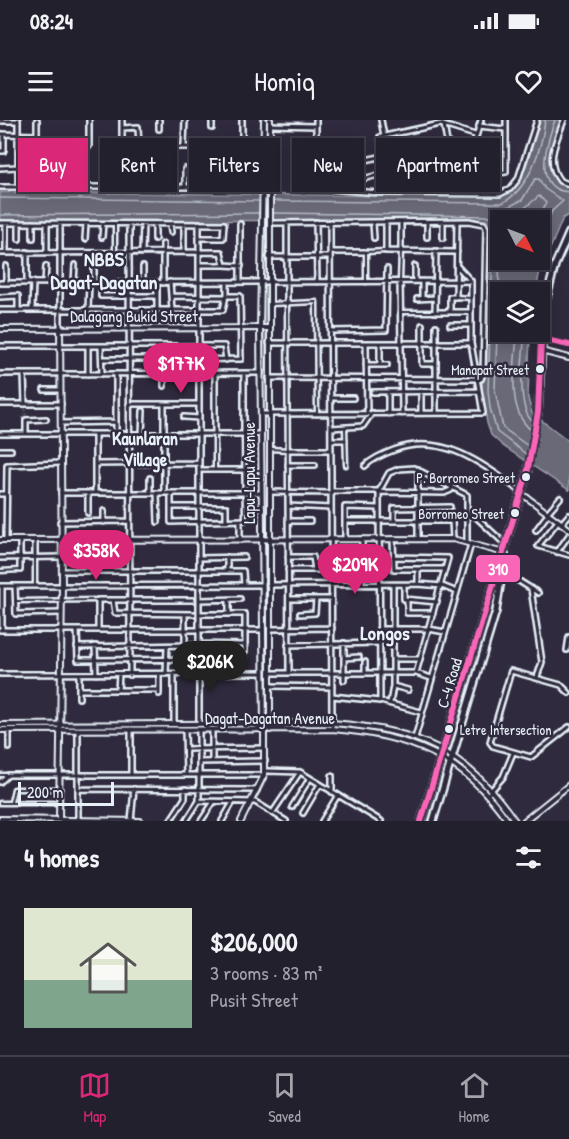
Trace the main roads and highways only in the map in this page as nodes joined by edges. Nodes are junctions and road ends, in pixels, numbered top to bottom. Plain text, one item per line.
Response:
1 (264, 122) edge
2 (270, 122) edge
3 (569, 232) edge
4 (550, 283) edge
5 (60, 328) junction
6 (260, 328) junction
7 (268, 328) junction
8 (0, 329) edge
9 (550, 341) edge
10 (541, 342) edge
11 (569, 345) edge
12 (540, 351) junction
13 (569, 358) edge
14 (265, 414) junction
15 (261, 472) junction
16 (270, 473) junction
17 (522, 493) junction
18 (569, 529) edge
19 (0, 540) edge
20 (61, 540) junction
21 (262, 540) junction
22 (269, 540) junction
23 (505, 553) junction
24 (60, 723) junction
25 (263, 723) junction
26 (270, 723) junction
27 (0, 724) edge
28 (30, 724) junction
29 (199, 727) junction
30 (31, 729) junction
31 (60, 729) junction
32 (0, 730) edge
33 (264, 730) junction
34 (270, 730) junction
35 (442, 753) junction
36 (451, 759) junction
37 (569, 785) edge
38 (0, 819) edge
39 (41, 820) edge
40 (59, 820) edge
41 (117, 820) edge
42 (131, 820) edge
43 (140, 821) edge
44 (241, 821) edge
45 (421, 821) edge
46 (433, 821) edge
47 (508, 821) edge
48 (515, 821) edge
49 (524, 821) edge

1 - 6 main road, Lapu-Lapu Avenue
2 - 7 main road, Lapu-Lapu Avenue
3 - 4 highway, C-4 Road
5 - 6 main road, Dalagang Bukid Street
5 - 8 main road, Dalagang Bukid Street
5 - 20 main road
6 - 7 main road, Dalagang Bukid Street
6 - 14 main road, Lapu-Lapu Avenue
7 - 14 main road, Lapu-Lapu Avenue
9 - 11 main road
10 - 12 highway, C-4 Road
12 - 13 main road
12 - 17 highway, C-4 Road
14 - 15 main road, Lapu-Lapu Avenue
14 - 16 main road, Lapu-Lapu Avenue
15 - 16 main road
15 - 21 main road, Lapu-Lapu Avenue
16 - 22 main road, Lapu-Lapu Avenue
17 - 18 main road
17 - 23 highway, C-4 Road
19 - 20 main road
20 - 21 main road
20 - 24 main road
21 - 22 main road
21 - 25 main road, Lapu-Lapu Avenue
22 - 23 main road
22 - 26 main road, Lapu-Lapu Avenue
23 - 35 highway, C-4 Road
23 - 36 highway, C-4 Road
24 - 28 main road, Dagat-Dagatan Avenue
24 - 29 main road, Dagat-Dagatan Avenue
24 - 31 main road
25 - 26 main road, Dagat-Dagatan Avenue
25 - 29 main road, Dagat-Dagatan Avenue
25 - 33 main road, Lapu-Lapu Avenue
26 - 34 main road, Lapu-Lapu Avenue
26 - 35 main road, Dagat-Dagatan Avenue
27 - 28 main road, Dagat-Dagatan Avenue
28 - 30 main road
29 - 31 main road, Dagat-Dagatan Avenue
29 - 33 main road, Dagat-Dagatan Avenue
30 - 31 main road, Dagat-Dagatan Avenue
30 - 32 main road, Dagat-Dagatan Avenue
31 - 40 main road
33 - 34 main road, Dagat-Dagatan Avenue
33 - 44 main road, Lapu-Lapu Avenue
34 - 35 main road, Dagat-Dagatan Avenue
35 - 36 main road, Dagat-Dagatan Avenue
35 - 45 highway, C-4 Road
36 - 46 highway, C-4 Road
36 - 47 main road, Dagat-Dagatan Avenue
36 - 48 main road, Dagat-Dagatan Avenue
37 - 49 main road
38 - 39 main road
39 - 40 main road
40 - 41 main road
41 - 42 main road
42 - 43 main road

